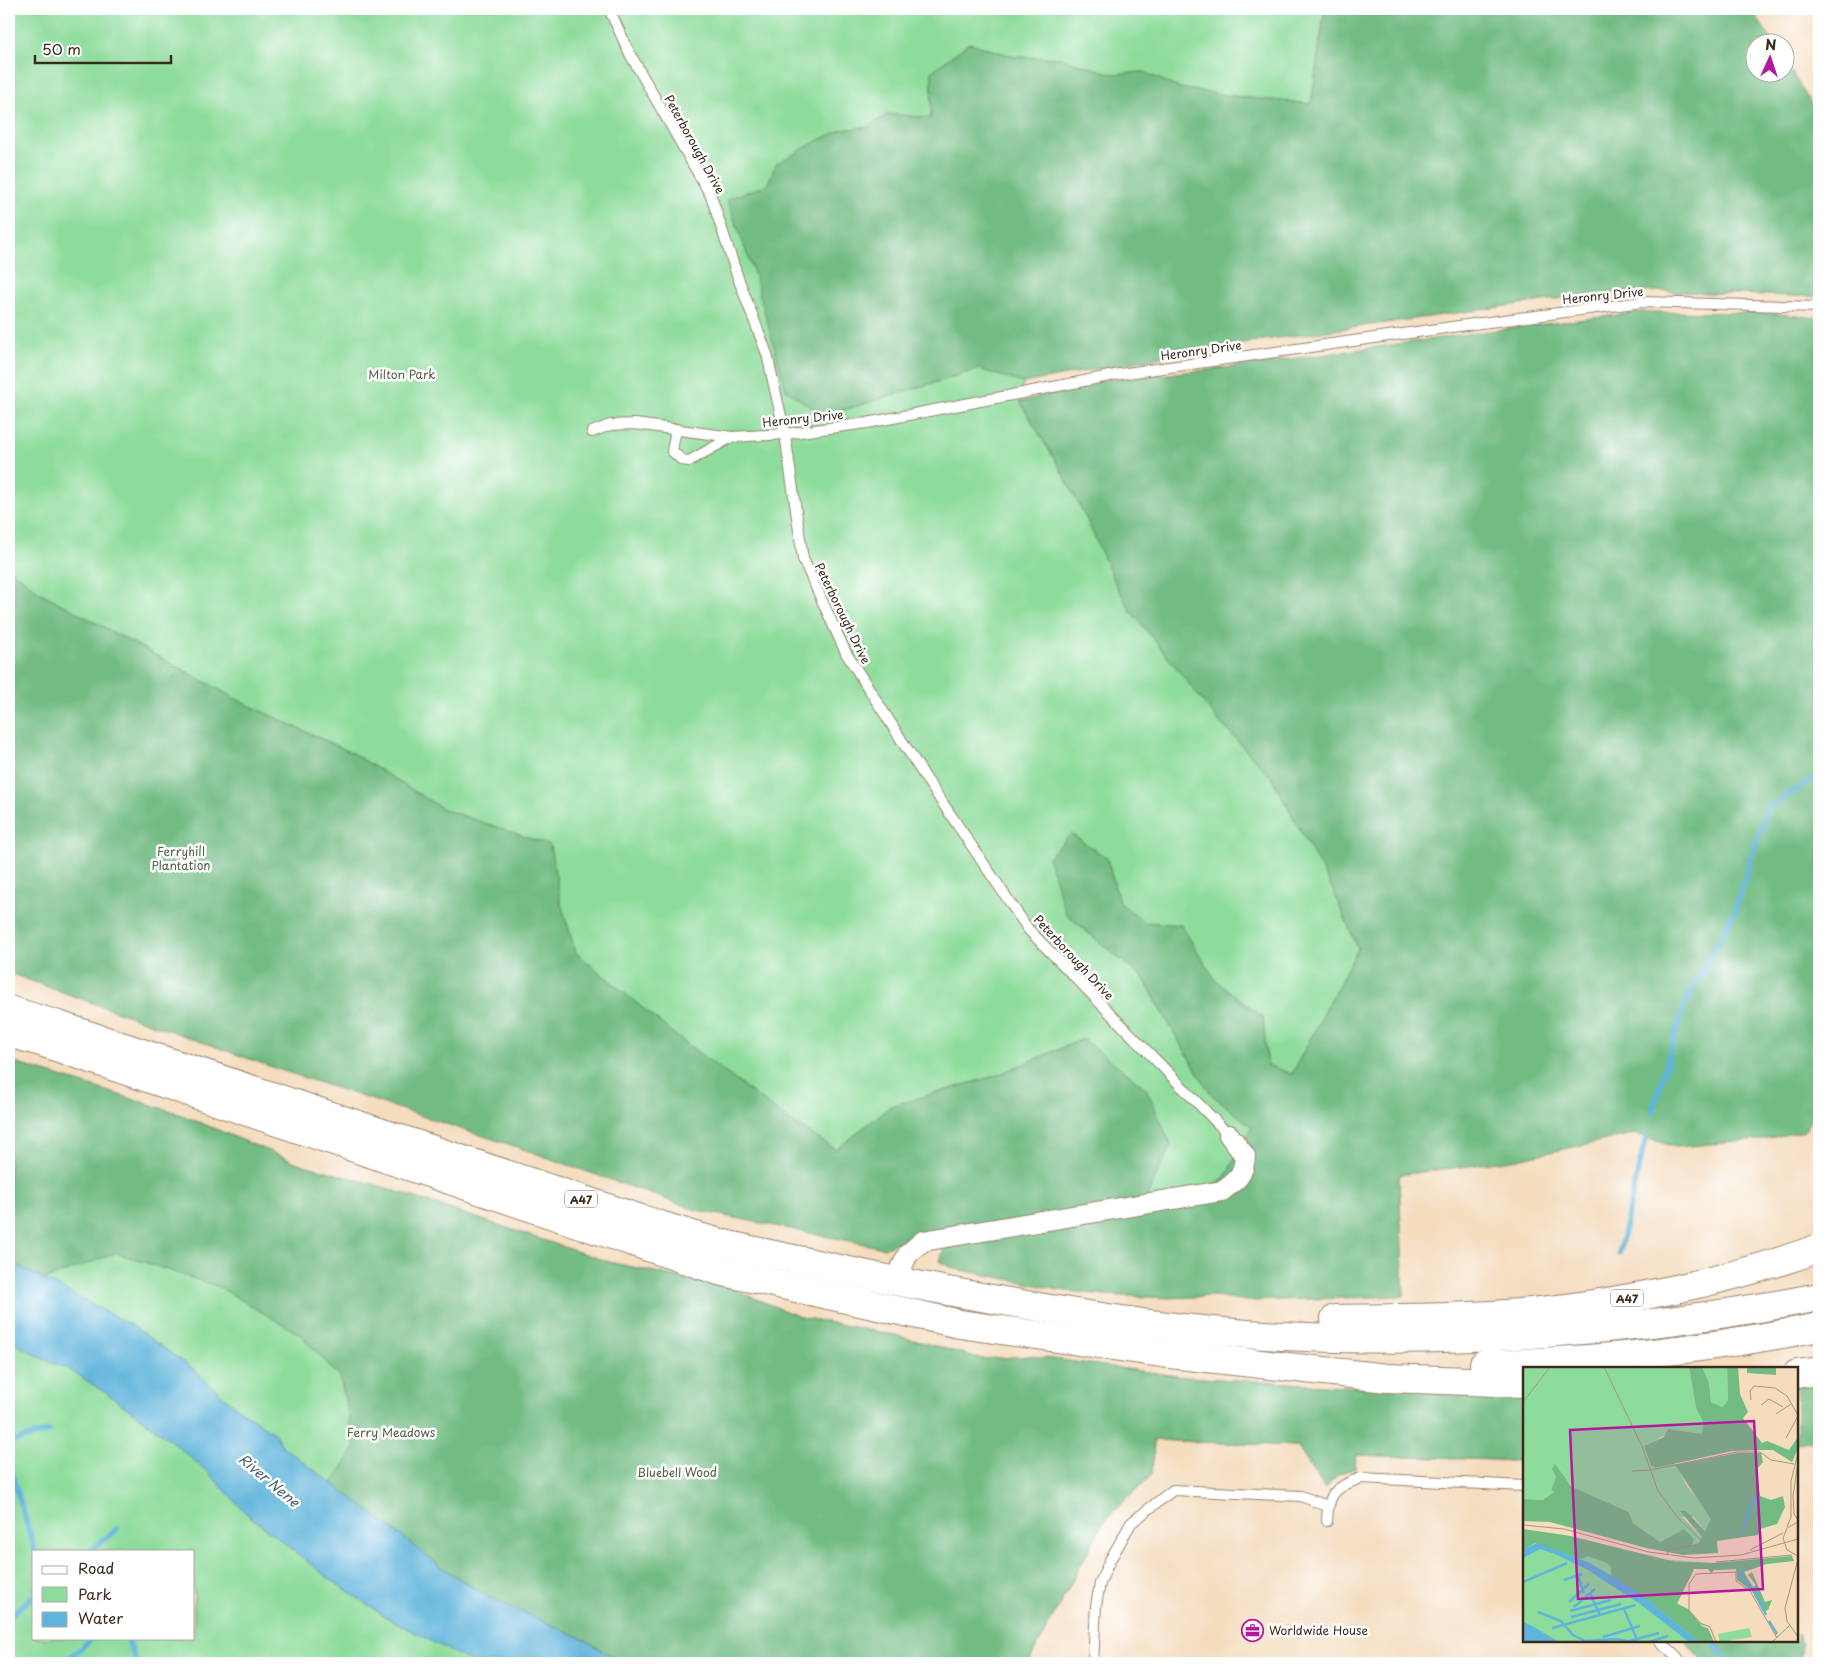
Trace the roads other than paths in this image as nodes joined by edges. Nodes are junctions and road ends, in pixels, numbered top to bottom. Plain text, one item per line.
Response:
1 (609, 9) edge
2 (1819, 307) edge
3 (676, 429) junction
4 (592, 432) dead end
5 (785, 434) junction
6 (732, 437) junction
7 (9, 1010) edge
8 (9, 1033) edge
9 (1228, 1135) joint
10 (1819, 1248) edge
11 (895, 1282) junction
12 (1819, 1297) edge
13 (1168, 1326) junction
14 (1819, 1327) edge
15 (1161, 1353) junction
16 (1819, 1371) edge
17 (1798, 1374) edge
18 (1523, 1383) edge
19 (1523, 1486) edge
20 (1327, 1506) junction
21 (1327, 1521) dead end
22 (1661, 1642) edge
23 (1093, 1663) edge
24 (1681, 1663) edge

1 - 5 lane, Peterborough Drive
2 - 5 lane, Heronry Drive
3 - 4 lane, Heronry Drive
3 - 6 lane, Heronry Drive
3 - 6 lane
5 - 6 lane, Heronry Drive
5 - 9 lane, Peterborough Drive
7 - 11 highway, A47
8 - 15 highway, A47
9 - 11 street
10 - 13 highway, A47
11 - 13 highway, A47
12 - 13 highway, A47
14 - 15 highway, A47
15 - 18 highway, A47
16 - 17 highway
19 - 20 lane
20 - 21 lane
20 - 23 lane
22 - 24 lane

